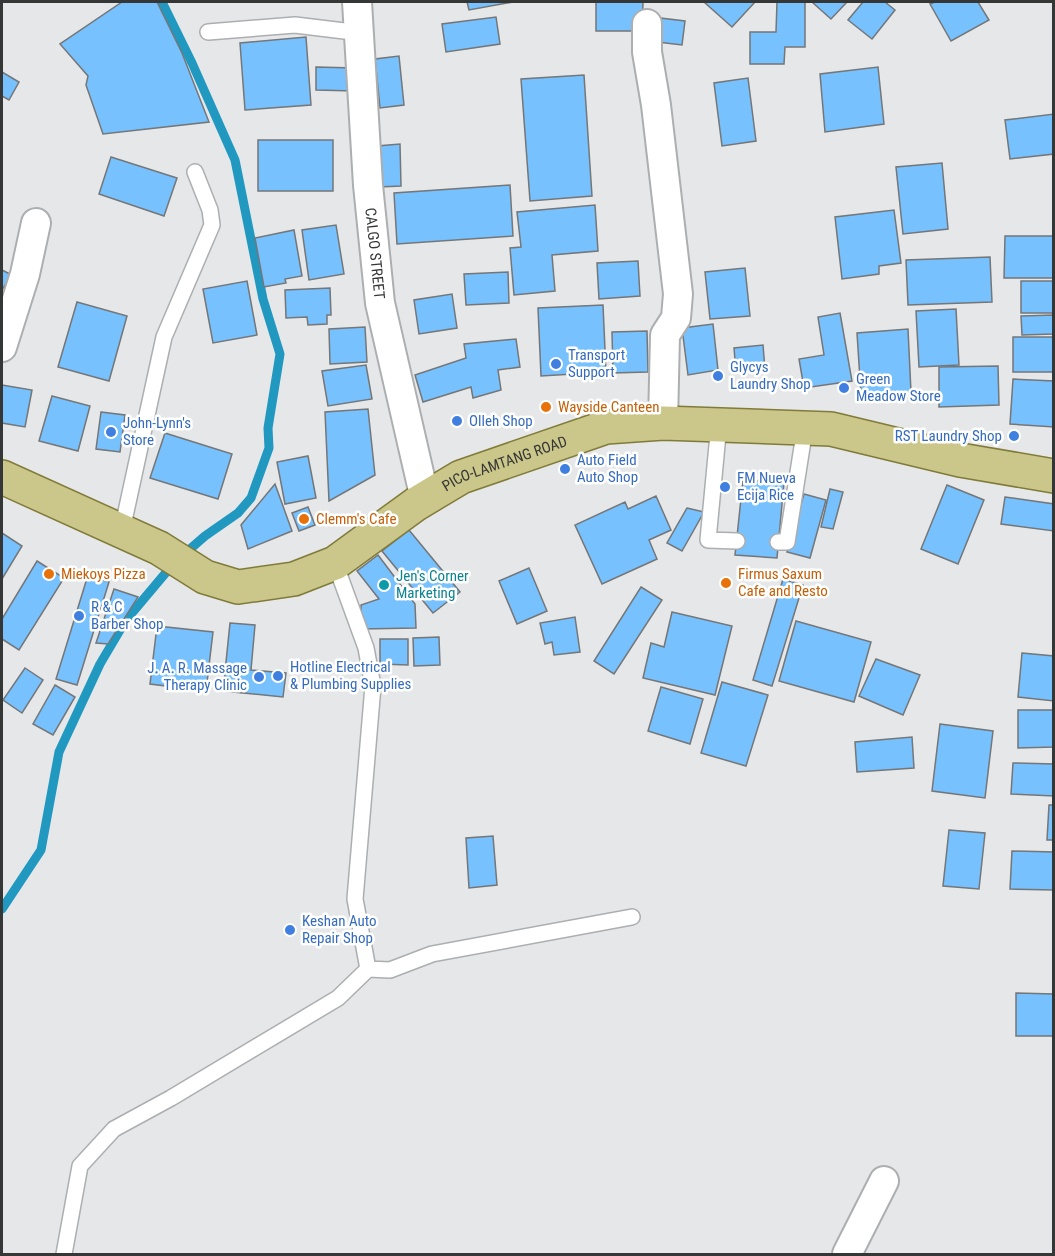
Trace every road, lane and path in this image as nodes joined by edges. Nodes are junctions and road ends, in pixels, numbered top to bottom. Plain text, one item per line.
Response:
1 (357, 2) edge
2 (647, 24) dead end
3 (208, 32) dead end
4 (361, 33) junction
5 (195, 172) dead end
6 (36, 224) dead end
7 (2, 347) edge
8 (663, 423) junction
9 (719, 424) junction
10 (805, 428) junction
11 (1053, 476) edge
12 (2, 477) edge
13 (425, 499) junction
14 (122, 530) junction
15 (737, 541) dead end
16 (778, 542) dead end
17 (335, 563) junction
18 (632, 917) dead end
19 (368, 969) junction
20 (884, 1181) dead end
21 (64, 1254) edge
22 (847, 1254) edge

1 - 4 street, CALGO STREET
2 - 8 street
3 - 4 lane
4 - 13 street, CALGO STREET
5 - 14 lane
6 - 7 street
8 - 9 main road, PICO-LAMTANG ROAD
8 - 13 main road, PICO-LAMTANG ROAD
9 - 10 main road, PICO-LAMTANG ROAD
9 - 15 lane
10 - 11 main road, PICO-LAMTANG ROAD
10 - 16 lane
12 - 14 main road, PICO-LAMTANG ROAD
13 - 17 main road, PICO-LAMTANG ROAD
14 - 17 main road, PICO-LAMTANG ROAD
17 - 19 lane
18 - 19 lane
19 - 21 lane
20 - 22 street

